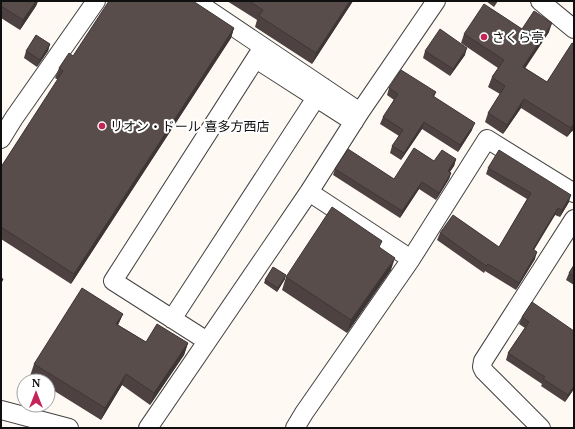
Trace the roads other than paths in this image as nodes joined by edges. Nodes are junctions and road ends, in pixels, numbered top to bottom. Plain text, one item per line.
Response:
1 (96, 1) edge
2 (195, 1) edge
3 (436, 1) edge
4 (540, 1) edge
5 (574, 29) edge
6 (259, 53) junction
7 (319, 93) junction
8 (8, 116) edge
9 (357, 117) junction
10 (1, 139) edge
11 (309, 192) junction
12 (574, 193) edge
13 (574, 220) edge
14 (411, 259) junction
15 (172, 319) junction
16 (206, 340) junction
17 (1, 410) edge
18 (69, 428) edge
19 (148, 428) edge
20 (295, 428) edge
21 (541, 428) edge

1 - 8 street
2 - 6 street
3 - 9 street
4 - 5 street
6 - 7 street
6 - 15 street
7 - 9 street
7 - 15 street
8 - 10 street
9 - 11 street
11 - 14 street
11 - 16 street
12 - 14 street
13 - 21 street
14 - 20 street
15 - 16 street
16 - 19 street
17 - 18 street

